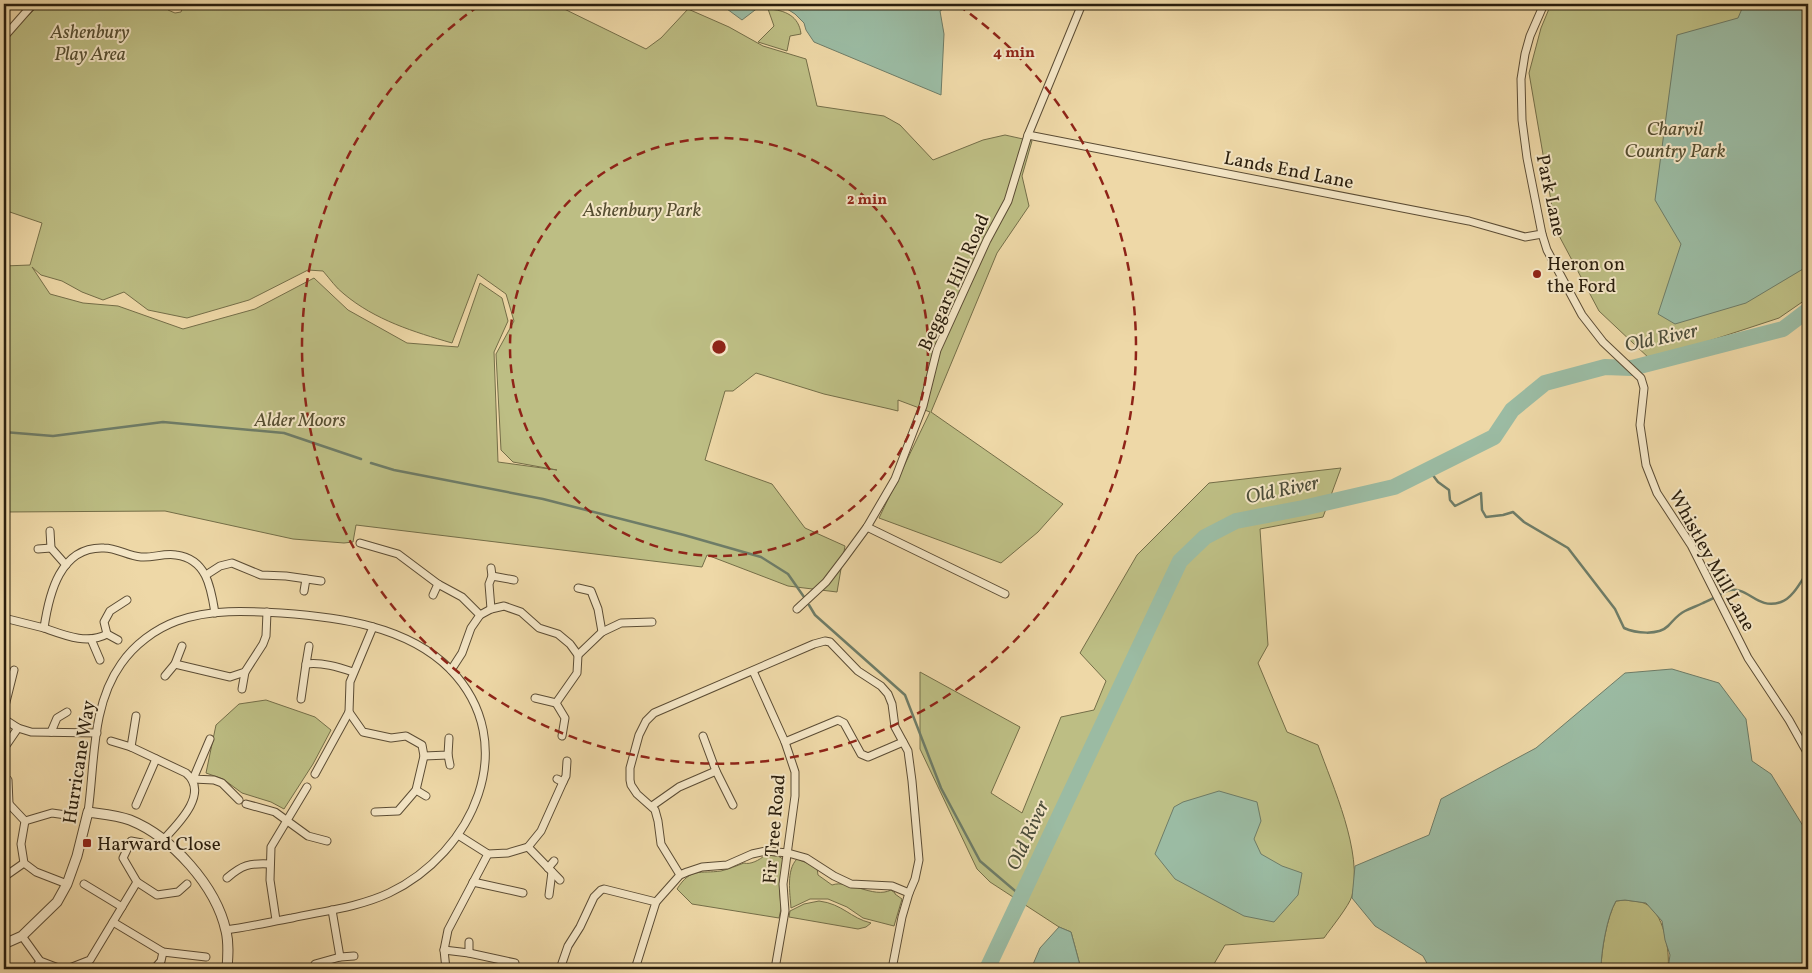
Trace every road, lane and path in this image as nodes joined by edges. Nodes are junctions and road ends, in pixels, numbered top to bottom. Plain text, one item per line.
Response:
1 (33, 4) edge
2 (1082, 4) edge
3 (1544, 4) edge
4 (4, 37) edge
5 (1028, 135) junction
6 (1542, 234) junction
7 (1632, 368) joint
8 (867, 527) junction
9 (50, 531) dead end
10 (360, 543) dead end
11 (51, 548) junction
12 (38, 549) dead end
13 (66, 565) junction
14 (490, 568) dead end
15 (206, 575) junction
16 (492, 576) junction
17 (306, 579) junction
18 (514, 580) dead end
19 (321, 581) dead end
20 (438, 584) junction
21 (578, 588) dead end
22 (304, 591) dead end
23 (1005, 594) dead end
24 (433, 595) dead end
25 (127, 600) dead end
26 (491, 609) junction
27 (797, 609) dead end
28 (267, 612) junction
29 (215, 613) junction
30 (480, 615) junction
31 (4, 618) edge
32 (652, 622) dead end
33 (373, 627) junction
34 (44, 628) junction
35 (602, 632) junction
36 (107, 634) junction
37 (91, 639) junction
38 (118, 640) dead end
39 (182, 646) dead end
40 (309, 646) dead end
41 (578, 655) junction
42 (100, 660) dead end
43 (175, 664) junction
44 (306, 664) junction
45 (451, 670) junction
46 (753, 671) junction
47 (245, 672) junction
48 (353, 672) junction
49 (4, 674) edge
50 (165, 676) dead end
51 (242, 689) dead end
52 (535, 698) dead end
53 (301, 699) dead end
54 (556, 702) junction
55 (4, 710) edge
56 (67, 712) dead end
57 (348, 712) junction
58 (136, 716) dead end
59 (4, 719) edge
60 (18, 728) junction
61 (51, 732) junction
62 (97, 733) junction
63 (562, 736) dead end
64 (703, 736) dead end
65 (449, 738) dead end
66 (210, 739) dead end
67 (111, 741) dead end
68 (785, 742) junction
69 (903, 742) junction
70 (131, 747) junction
71 (1808, 754) edge
72 (448, 755) junction
73 (424, 756) junction
74 (4, 757) edge
75 (156, 759) junction
76 (567, 761) dead end
77 (450, 765) dead end
78 (716, 771) junction
79 (315, 774) dead end
80 (193, 779) junction
81 (8, 780) dead end
82 (307, 787) dead end
83 (416, 790) junction
84 (426, 796) dead end
85 (556, 799) junction
86 (238, 800) dead end
87 (6, 804) edge
88 (246, 804) dead end
89 (136, 805) dead end
90 (733, 805) dead end
91 (562, 806) dead end
92 (652, 806) junction
93 (88, 812) junction
94 (374, 812) dead end
95 (74, 816) dead end
96 (25, 821) junction
97 (287, 822) junction
98 (458, 835) junction
99 (163, 840) junction
100 (327, 842) dead end
101 (142, 843) dead end
102 (528, 847) junction
103 (788, 853) junction
104 (488, 854) junction
105 (554, 861) dead end
106 (24, 863) junction
107 (270, 864) junction
108 (550, 870) junction
109 (680, 875) junction
110 (4, 877) edge
111 (227, 878) dead end
112 (560, 880) dead end
113 (137, 882) junction
114 (474, 882) junction
115 (67, 884) junction
116 (84, 884) dead end
117 (187, 884) dead end
118 (523, 893) dead end
119 (909, 893) junction
120 (549, 894) dead end
121 (656, 902) junction
122 (122, 907) junction
123 (332, 910) junction
124 (276, 920) junction
125 (113, 922) junction
126 (226, 930) junction
127 (22, 936) junction
128 (469, 942) dead end
129 (4, 944) edge
130 (444, 950) junction
131 (163, 952) junction
132 (470, 953) junction
133 (354, 956) dead end
134 (206, 957) dead end
135 (340, 957) junction
136 (40, 961) junction
137 (515, 963) dead end
138 (635, 968) edge
139 (35, 969) edge
140 (61, 969) edge
141 (67, 969) edge
142 (154, 969) edge
143 (228, 969) edge
144 (313, 969) edge
145 (446, 969) edge
146 (560, 969) edge
147 (644, 969) edge
148 (775, 969) edge
149 (892, 969) edge

1 - 4 street
2 - 5 street, Beggars Hill Road
3 - 6 street, Park Lane
5 - 6 street, Lands End Lane
5 - 8 street, Beggars Hill Road
6 - 7 street, Park Lane
7 - 71 street, Whistley Mill Lane
8 - 23 street
8 - 27 street, Beggars Hill Road
9 - 11 street
10 - 20 street
11 - 12 street
11 - 13 street
13 - 15 street
13 - 34 street
14 - 16 street
15 - 17 street
15 - 29 street
16 - 18 street
16 - 26 street
17 - 19 street
17 - 22 street
20 - 24 street
20 - 30 street
21 - 35 street
25 - 36 street
26 - 30 street
26 - 41 street
28 - 29 street, Hurricane Way
28 - 33 street, Hurricane Way
28 - 47 street
29 - 62 street, Hurricane Way
30 - 45 street
31 - 34 street
32 - 35 street
33 - 45 street, Hurricane Way
33 - 48 street
34 - 37 street
35 - 41 street
36 - 37 street
36 - 38 street
37 - 42 street
39 - 43 street
40 - 44 street
41 - 54 street
43 - 47 street
43 - 50 street
44 - 48 street
44 - 53 street
45 - 98 street, Hurricane Way
46 - 68 street, Fir Tree Road
46 - 69 street
46 - 92 street
47 - 51 street
48 - 57 street
49 - 55 street
52 - 54 street
54 - 63 street
56 - 61 street
57 - 73 street
57 - 79 street
58 - 70 street
59 - 60 street
60 - 61 street
60 - 74 street
61 - 62 street
62 - 93 street, Hurricane Way
64 - 78 street
65 - 72 street
66 - 80 street
67 - 70 street
68 - 69 street
68 - 103 street, Fir Tree Road
69 - 119 street
70 - 75 street
72 - 73 street
72 - 77 street
73 - 83 street
75 - 80 street
75 - 89 street
76 - 85 street
78 - 90 street
78 - 92 street
80 - 86 street
80 - 99 street
81 - 87 street
82 - 97 street
83 - 84 street
83 - 94 street
85 - 91 street
85 - 102 street
87 - 96 street
88 - 97 street
92 - 109 street
93 - 99 street
93 - 115 street, Hurricane Way
95 - 96 street
96 - 106 street
97 - 100 street
97 - 107 street
98 - 104 street
98 - 123 street, Hurricane Way
99 - 126 street
101 - 113 street
102 - 104 street
102 - 108 street
103 - 109 street
103 - 119 street
103 - 148 street, Fir Tree Road
104 - 114 street
105 - 108 street
106 - 110 street
106 - 115 street
107 - 111 street
107 - 124 street
108 - 112 street
108 - 120 street
109 - 121 street
113 - 117 street
113 - 122 street
114 - 118 street
114 - 130 street
115 - 127 street, Hurricane Way
116 - 122 street
119 - 149 street
121 - 138 street
121 - 146 street
122 - 125 street
123 - 124 street, Hurricane Way
123 - 135 street
124 - 126 street, Hurricane Way
125 - 131 street
125 - 141 street
126 - 143 street
127 - 129 street, Hurricane Way
127 - 136 street
128 - 132 street
130 - 132 street
130 - 145 street
131 - 134 street
131 - 142 street
132 - 137 street
133 - 135 street
135 - 144 street
136 - 139 street
136 - 140 street
138 - 147 street

